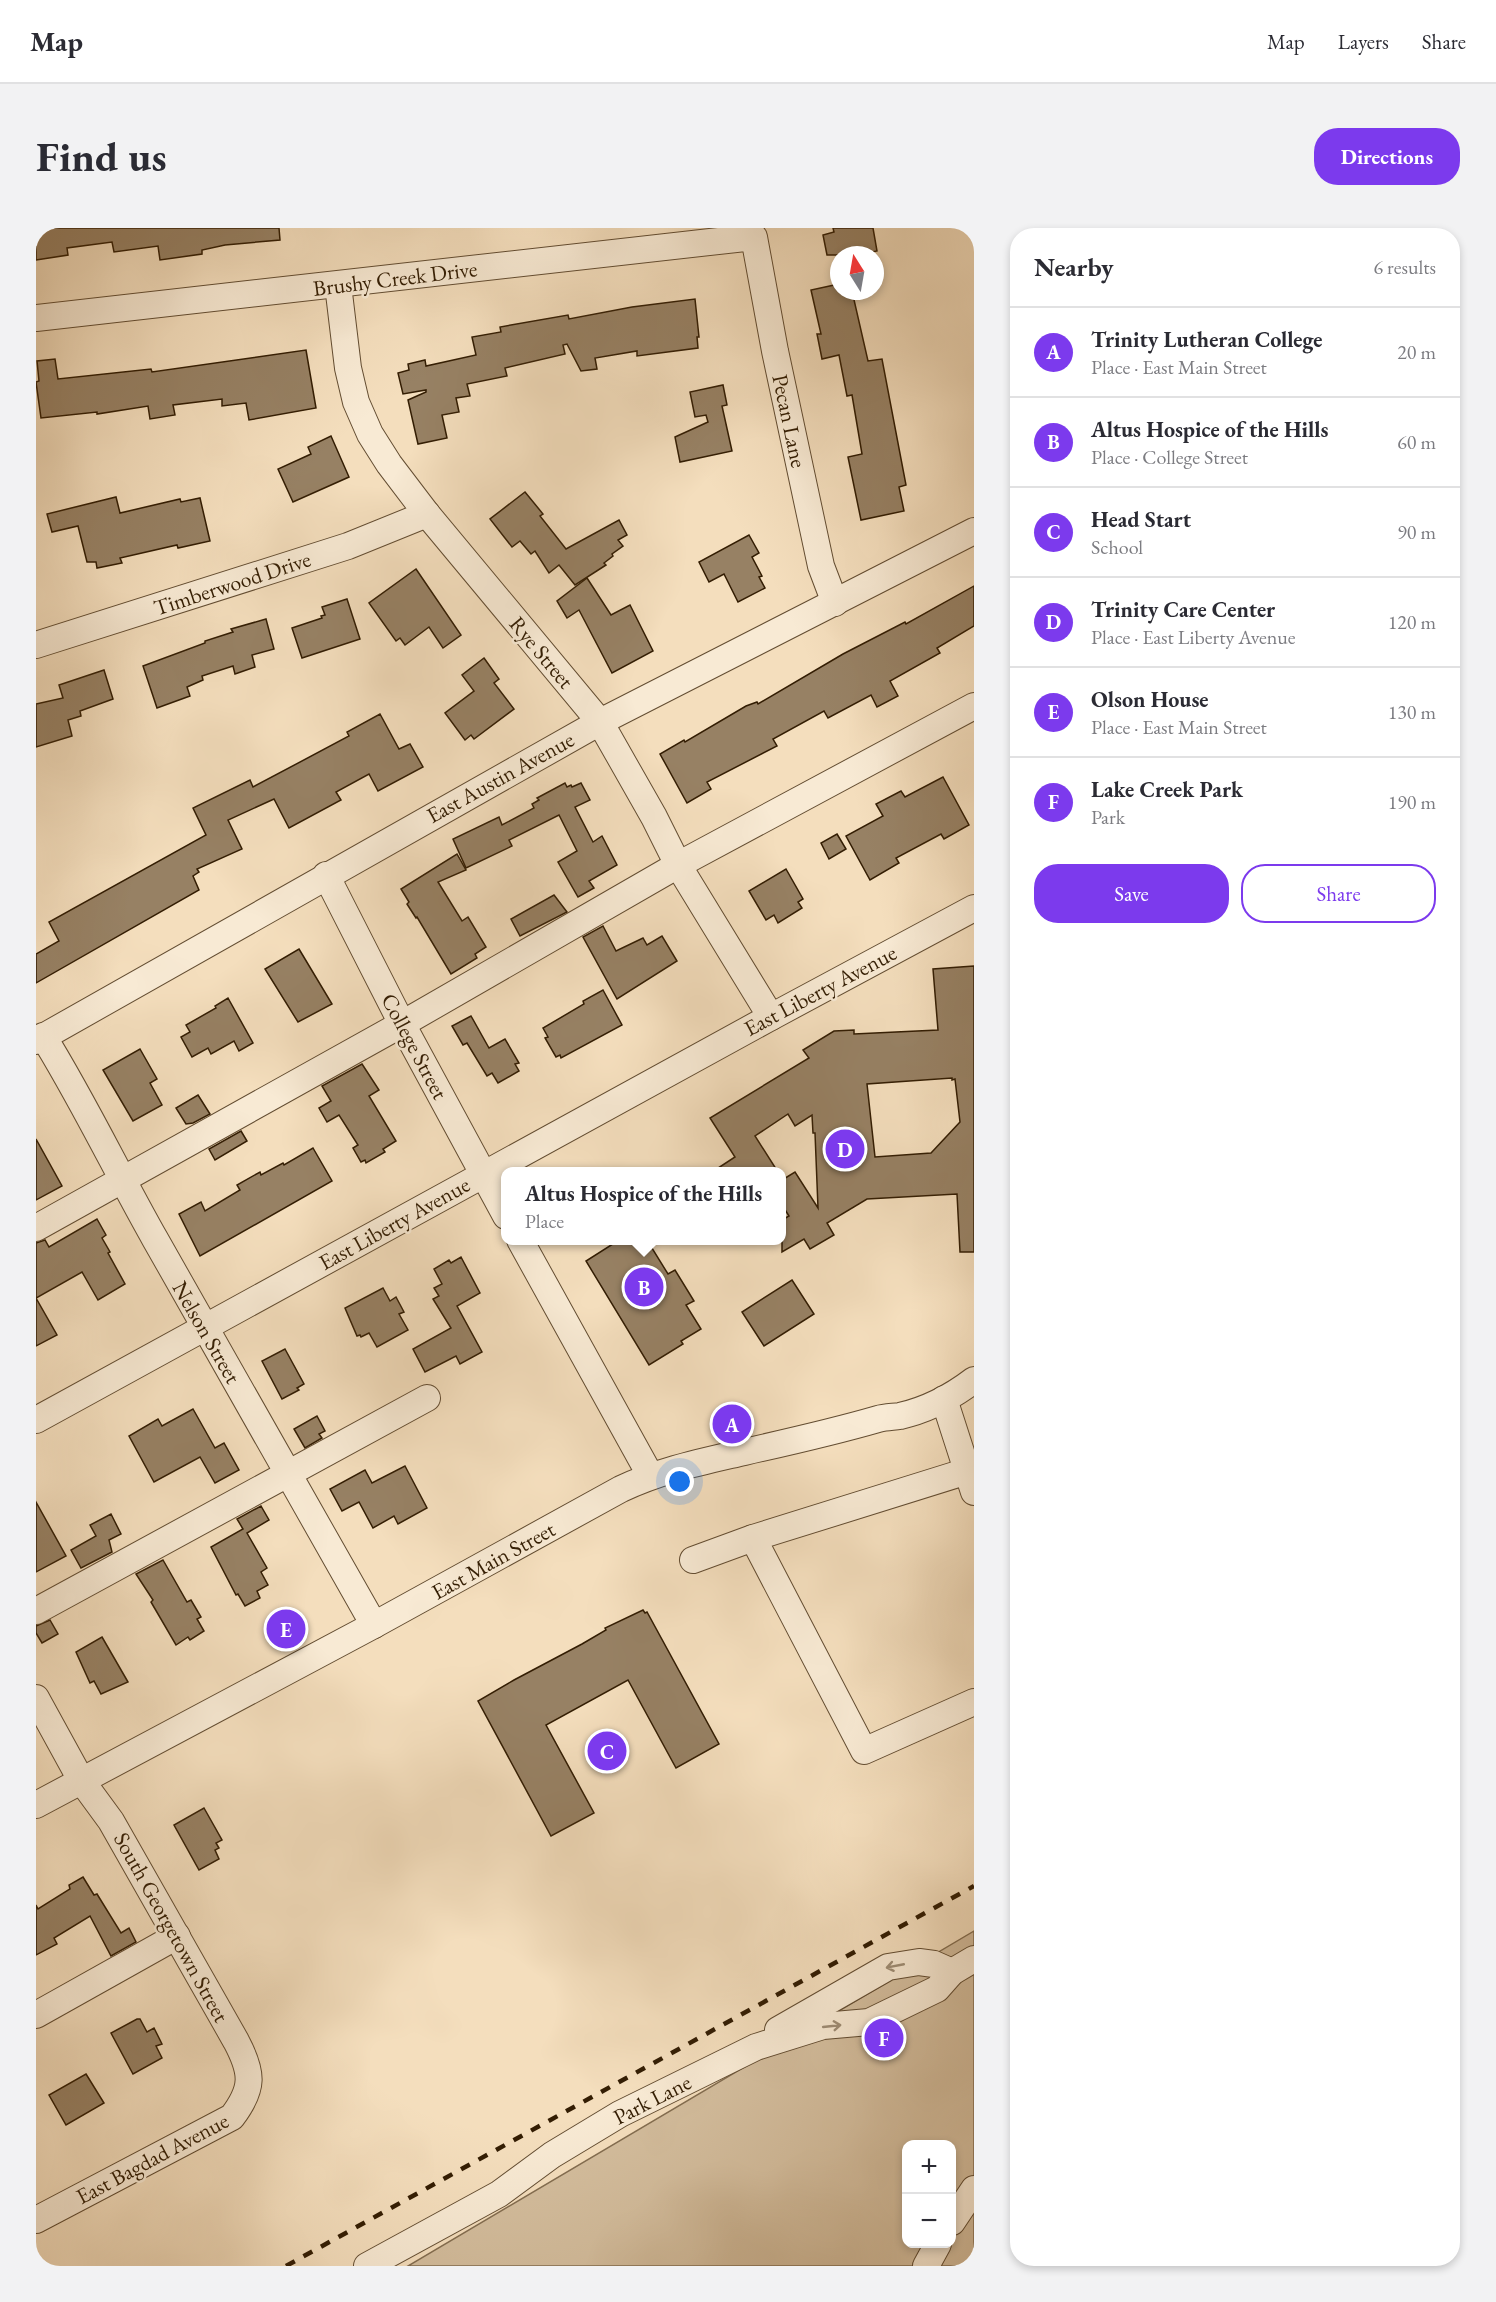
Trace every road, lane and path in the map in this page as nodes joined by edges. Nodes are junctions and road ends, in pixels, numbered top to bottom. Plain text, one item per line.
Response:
1 (754, 237) joint
2 (338, 285) junction
3 (36, 318) edge
4 (427, 514) junction
5 (974, 531) edge
6 (835, 603) junction
7 (36, 645) edge
8 (974, 706) edge
9 (600, 722) junction
10 (678, 865) junction
11 (326, 875) junction
12 (974, 908) edge
13 (771, 1017) junction
14 (402, 1024) junction
15 (40, 1039) edge
16 (483, 1174) junction
17 (122, 1181) junction
18 (501, 1207) edge
19 (36, 1228) edge
20 (523, 1245) edge
21 (204, 1328) junction
22 (974, 1380) edge
23 (427, 1398) dead end
24 (944, 1399) junction
25 (36, 1420) edge
26 (288, 1473) junction
27 (650, 1475) junction
28 (972, 1477) edge
29 (753, 1538) junction
30 (693, 1560) dead end
31 (36, 1611) edge
32 (374, 1625) junction
33 (36, 1698) edge
34 (974, 1702) edge
35 (81, 1780) junction
36 (36, 1806) edge
37 (177, 1936) junction
38 (974, 1959) edge
39 (952, 1972) junction
40 (36, 2015) edge
41 (756, 2047) junction
42 (250, 2080) joint
43 (974, 2189) edge
44 (956, 2215) edge
45 (36, 2220) edge
46 (936, 2248) edge
47 (367, 2266) edge
48 (926, 2266) edge

1 - 2 street, Brushy Creek Drive
1 - 6 street, Pecan Lane
2 - 3 street, Brushy Creek Drive
2 - 4 street, Rye Street
4 - 7 street, Timberwood Drive
4 - 9 street, Rye Street
5 - 6 street, East Austin Avenue
6 - 9 street, East Austin Avenue
8 - 10 street
9 - 10 street, Rye Street
9 - 11 street, East Austin Avenue
10 - 13 street, Rye Street
10 - 14 street
11 - 14 street, College Street
11 - 15 street, East Austin Avenue
12 - 13 street, East Liberty Avenue
13 - 16 street, East Liberty Avenue
14 - 16 street, College Street
14 - 17 street
15 - 17 street, Nelson Street
16 - 18 street, College Street
16 - 21 street, East Liberty Avenue
17 - 19 street
17 - 21 street, Nelson Street
20 - 27 street
21 - 25 street, East Liberty Avenue
21 - 26 street, Nelson Street
22 - 24 street, East Main Street
23 - 26 street
24 - 27 street, East Main Street
24 - 28 street
26 - 31 street
26 - 32 street, Nelson Street
27 - 32 street, East Main Street
28 - 29 street
29 - 30 street
29 - 34 street
32 - 35 street, East Main Street
33 - 35 street, South Georgetown Street
35 - 36 street, East Main Street
35 - 37 street, South Georgetown Street
37 - 40 street
37 - 42 street, South Georgetown Street
38 - 39 street, Park Lane
41 -> 39 street, Park Lane
39 -> 41 street
41 - 47 street, Park Lane
42 - 45 street, East Bagdad Avenue
43 - 44 street
46 - 48 street

